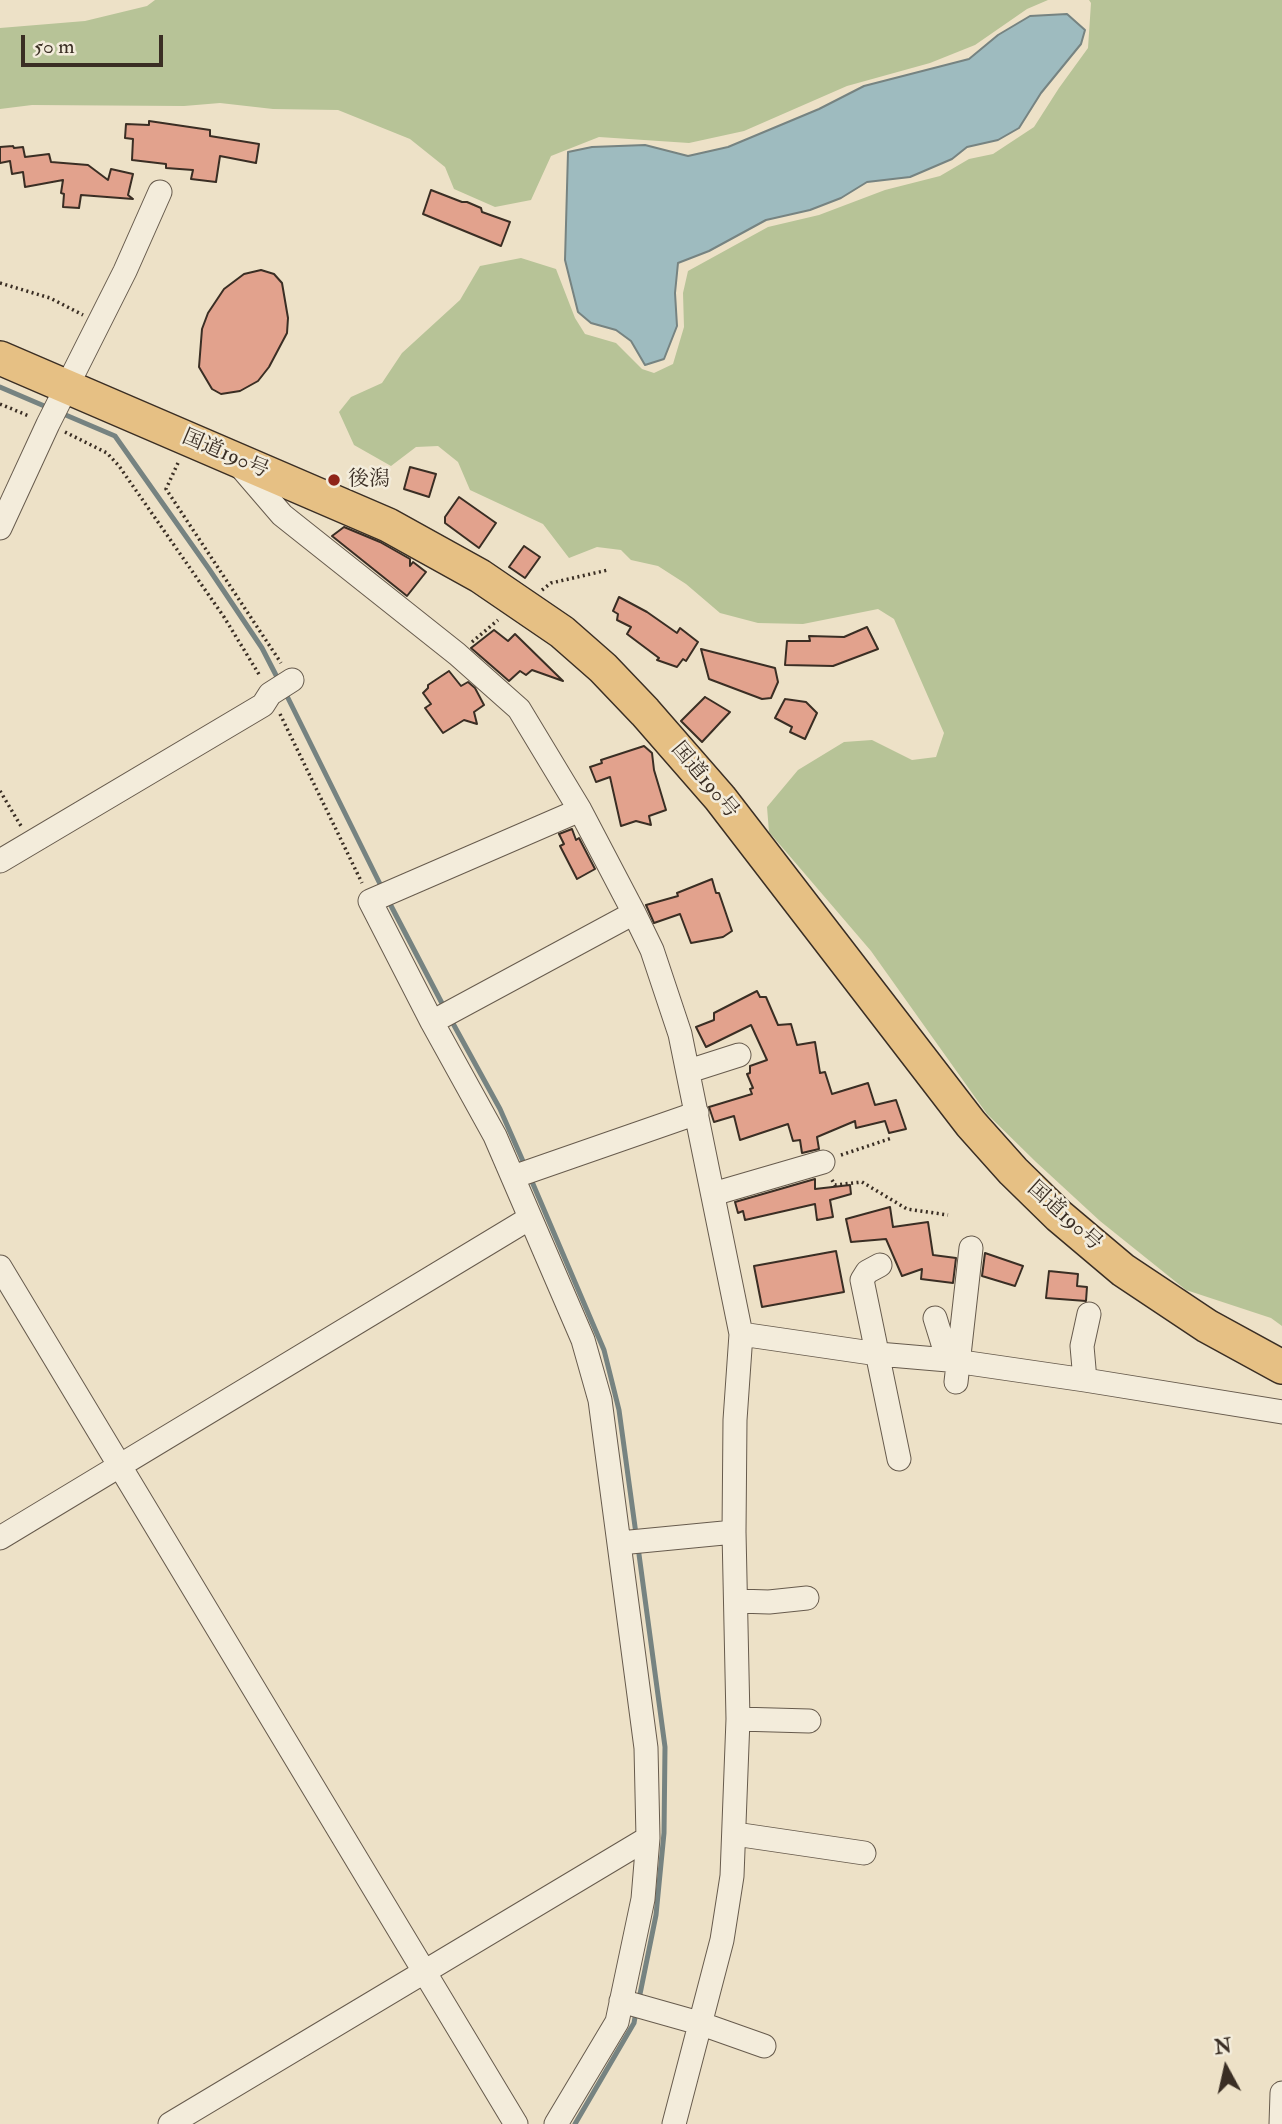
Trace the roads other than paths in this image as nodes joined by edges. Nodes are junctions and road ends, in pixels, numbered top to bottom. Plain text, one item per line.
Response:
1 (160, 192) dead end
2 (0, 358) edge
3 (67, 387) junction
4 (235, 460) junction
5 (0, 528) edge
6 (292, 680) road end
7 (580, 810) junction
8 (0, 861) edge
9 (634, 913) junction
10 (432, 1022) junction
11 (739, 1055) dead end
12 (689, 1071) junction
13 (697, 1113) junction
14 (823, 1161) road end
15 (513, 1177) junction
16 (713, 1194) junction
17 (530, 1218) junction
18 (971, 1248) dead end
19 (880, 1265) dead end
20 (0, 1267) edge
21 (1089, 1314) dead end
22 (935, 1318) dead end
23 (741, 1334) junction
24 (878, 1354) junction
25 (1282, 1367) edge
26 (954, 1368) junction
27 (1085, 1380) junction
28 (1282, 1412) edge
29 (899, 1459) dead end
30 (119, 1466) junction
31 (734, 1532) junction
32 (0, 1538) edge
33 (620, 1543) junction
34 (807, 1598) dead end
35 (737, 1601) junction
36 (738, 1719) junction
37 (808, 1721) dead end
38 (735, 1834) junction
39 (648, 1838) junction
40 (864, 1853) dead end
41 (424, 1971) junction
42 (621, 2001) junction
43 (699, 2023) junction
44 (764, 2046) dead end
45 (1282, 2093) edge
46 (170, 2124) edge
47 (516, 2124) edge
48 (556, 2124) edge
49 (674, 2124) edge
50 (1281, 2124) edge

1 - 3 street
2 - 3 highway, 国道190号
3 - 4 highway, 国道190号
3 - 5 street
4 - 7 street
4 - 25 highway, 国道190号
6 - 8 street
7 - 9 street
7 - 10 street
9 - 10 street
9 - 12 street
10 - 15 street
11 - 12 street
12 - 13 street
13 - 15 street
13 - 16 street
14 - 16 street
15 - 17 street
16 - 23 street
17 - 30 street
17 - 33 street
18 - 26 street
19 - 24 street
20 - 30 street
21 - 27 street
22 - 26 street
23 - 24 street
23 - 31 street
24 - 26 street
24 - 29 street
26 - 27 street
27 - 28 street
30 - 32 street
30 - 41 street
31 - 33 street
31 - 35 street
33 - 39 street
34 - 35 street
35 - 36 street
36 - 37 street
36 - 38 street
38 - 40 street
38 - 43 street
39 - 41 street
39 - 42 street
41 - 46 street
41 - 47 street
42 - 43 street
42 - 48 street
43 - 44 street
43 - 49 street
45 - 50 street

